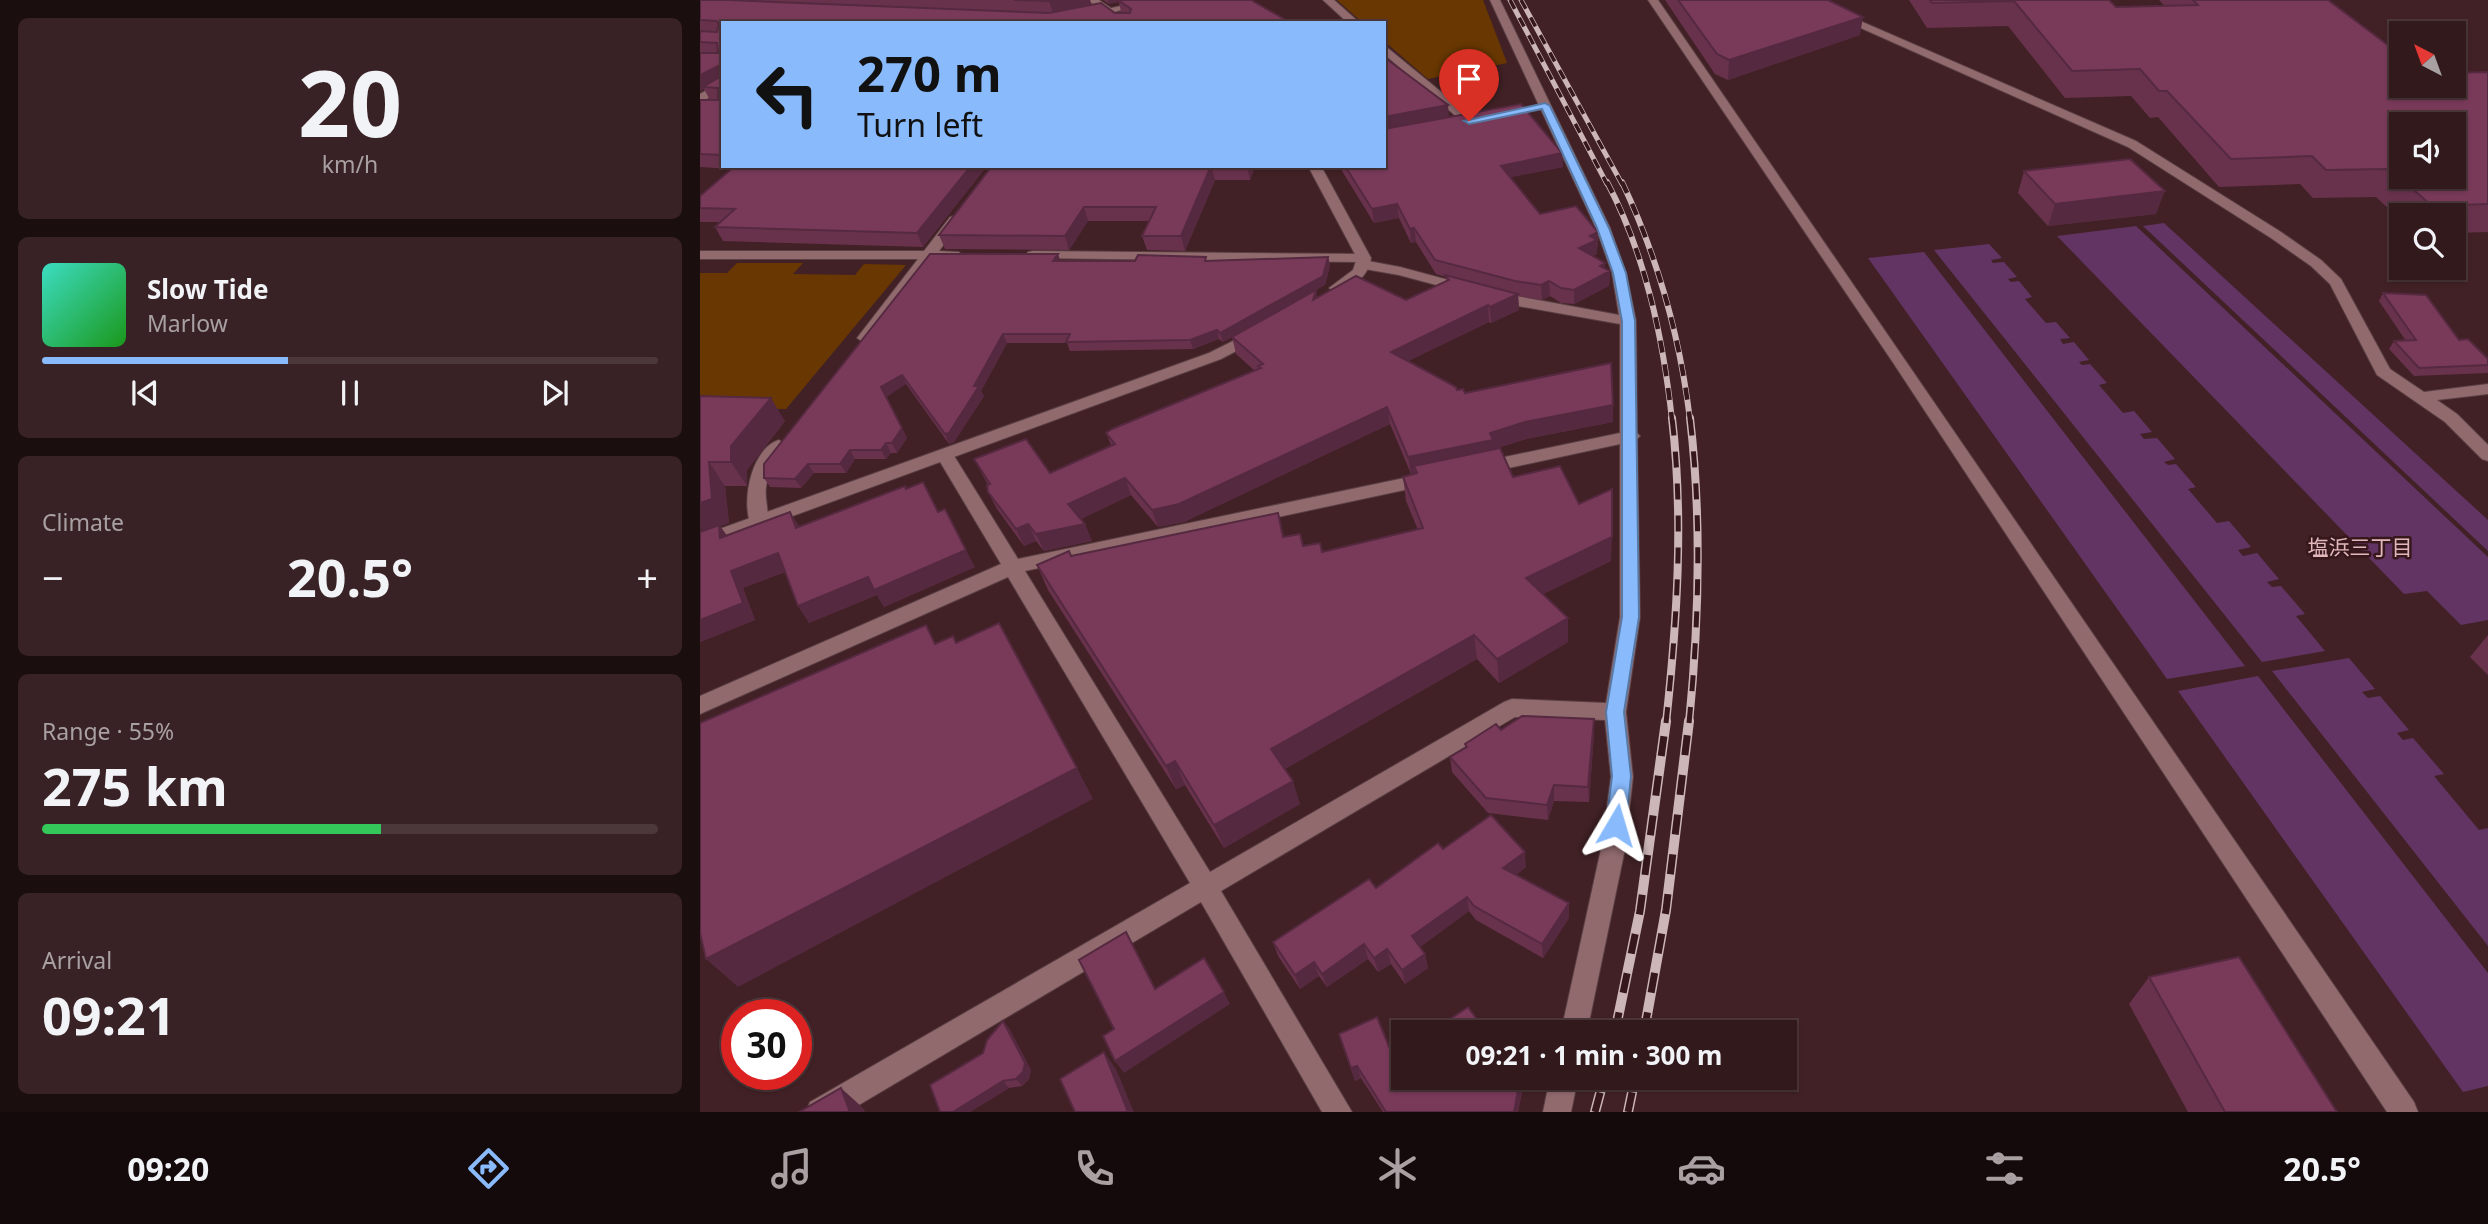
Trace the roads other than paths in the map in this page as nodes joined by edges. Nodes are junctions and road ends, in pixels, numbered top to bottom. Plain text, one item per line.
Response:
1 (1092, 0) edge
2 (1165, 0) edge
3 (1328, 0) edge
4 (1494, 0) edge
5 (1653, 0) edge
6 (1803, 0) edge
7 (1110, 11) junction
8 (1074, 16) edge
9 (1125, 21) edge
10 (1353, 21) edge
11 (1386, 50) edge
12 (721, 84) edge
13 (700, 99) edge
14 (1470, 121) edge
15 (1315, 168) edge
16 (961, 212) edge
17 (700, 255) edge
18 (927, 255) junction
19 (968, 255) edge
20 (1023, 255) edge
21 (1364, 261) junction
22 (1317, 299) edge
23 (1628, 321) junction
24 (1268, 327) edge
25 (857, 348) edge
26 (2488, 389) edge
27 (2421, 397) junction
28 (790, 432) edge
29 (1631, 436) junction
30 (945, 455) junction
31 (2488, 455) edge
32 (759, 522) junction
33 (700, 543) edge
34 (1013, 567) junction
35 (700, 705) edge
36 (1615, 712) junction
37 (1206, 888) junction
38 (1577, 1020) edge
39 (1562, 1090) edge
40 (820, 1112) edge
41 (1338, 1112) edge
42 (1558, 1112) edge
43 (2404, 1112) edge

1 - 7 street
2 - 7 street
3 - 10 street
4 - 23 street
5 - 43 street
6 - 27 street
7 - 8 street
7 - 9 street
11 - 14 street
12 - 13 street
15 - 21 street
16 - 18 street
17 - 18 street
18 - 19 street
18 - 25 street
20 - 21 street
21 - 22 street
21 - 23 street
23 - 29 street
24 - 30 street
26 - 27 street
27 - 31 street
28 - 32 street
29 - 34 street
29 - 36 street
30 - 32 street
30 - 34 street
32 - 33 street
34 - 35 street
34 - 37 street
36 - 37 street
36 - 38 street
37 - 40 street
37 - 41 street
39 - 42 street

